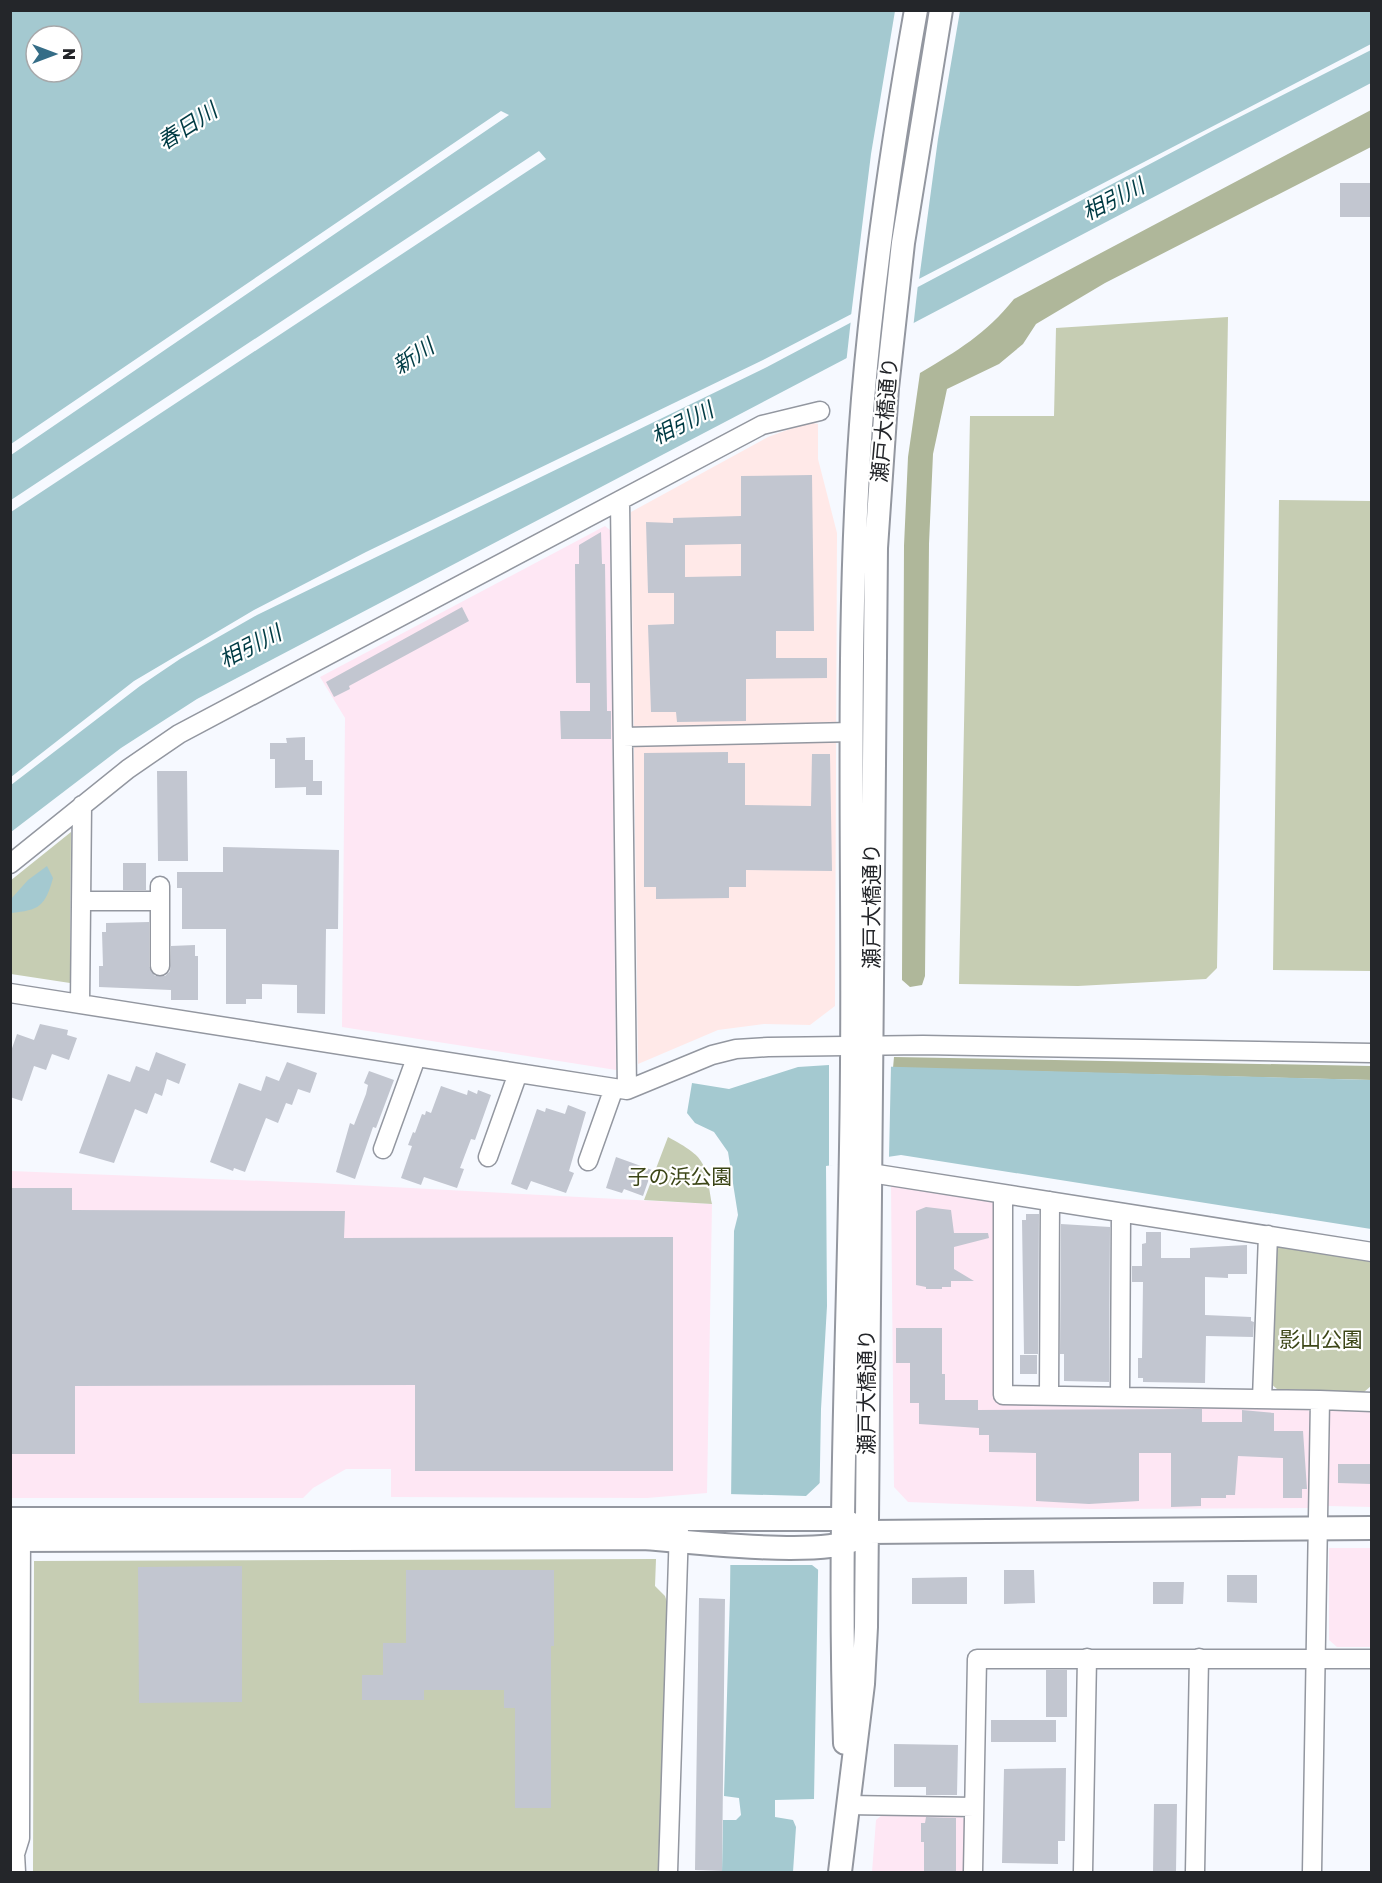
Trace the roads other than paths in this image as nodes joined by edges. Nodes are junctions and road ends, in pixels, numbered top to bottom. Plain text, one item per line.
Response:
1 (916, 10) edge
2 (941, 10) edge
3 (820, 411) dead end
4 (620, 501) junction
5 (852, 732) junction
6 (623, 737) junction
7 (82, 805) junction
8 (10, 864) edge
9 (81, 902) junction
10 (160, 966) dead end
11 (10, 993) edge
12 (80, 1004) junction
13 (1371, 1053) edge
14 (862, 1055) junction
15 (416, 1058) junction
16 (518, 1073) junction
17 (620, 1089) junction
18 (383, 1149) dead end
19 (488, 1157) dead end
20 (588, 1161) dead end
21 (860, 1167) junction
22 (1003, 1194) junction
23 (1050, 1201) junction
24 (1121, 1213) junction
25 (1268, 1235) junction
26 (1371, 1252) edge
27 (1049, 1395) junction
28 (1120, 1397) junction
29 (1262, 1399) junction
30 (1320, 1400) junction
31 (1371, 1402) edge
32 (680, 1517) junction
33 (833, 1519) junction
34 (1317, 1528) junction
35 (1371, 1528) edge
36 (16, 1530) edge
37 (868, 1532) junction
38 (679, 1541) junction
39 (832, 1546) junction
40 (1087, 1658) junction
41 (1199, 1658) junction
42 (1315, 1659) junction
43 (1371, 1659) edge
44 (847, 1805) junction
45 (974, 1807) junction
46 (16, 1872) edge
47 (668, 1872) edge
48 (840, 1872) edge
49 (973, 1872) edge
50 (1083, 1872) edge
51 (1195, 1872) edge
52 (1312, 1872) edge

1 - 5 street, 瀬戸大橋通り
2 - 14 street, 瀬戸大橋通り
3 - 4 street
4 - 6 street
4 - 7 street
5 - 6 street
5 - 14 street, 瀬戸大橋通り
6 - 17 street
7 - 8 street
7 - 9 street
9 - 10 street
9 - 12 street
11 - 12 street
12 - 15 street
13 - 14 street
14 - 17 street
14 - 21 street, 瀬戸大橋通り
15 - 16 street
15 - 18 street
16 - 17 street
16 - 19 street
17 - 20 street
21 - 22 street
21 - 33 street, 瀬戸大橋通り
21 - 37 street, 瀬戸大橋通り
22 - 23 street
22 - 27 street
23 - 24 street
23 - 27 street
24 - 25 street
24 - 28 street
25 - 26 street
25 - 29 street
27 - 28 street
28 - 29 street
29 - 30 street
30 - 31 street
30 - 34 street
32 - 33 street
32 - 36 street
32 - 38 street
33 - 37 street
33 - 39 street, 瀬戸大橋通り
34 - 35 street
34 - 37 street
34 - 42 street
36 - 38 street
36 - 46 street
37 - 39 street
37 - 44 street, 瀬戸大橋通り
38 - 39 street
38 - 47 street
39 - 44 street, 瀬戸大橋通り
40 - 41 street
40 - 45 street
40 - 50 street
41 - 42 street
41 - 51 street
42 - 43 street
42 - 52 street
44 - 45 street
44 - 48 street, 瀬戸大橋通り
45 - 49 street

